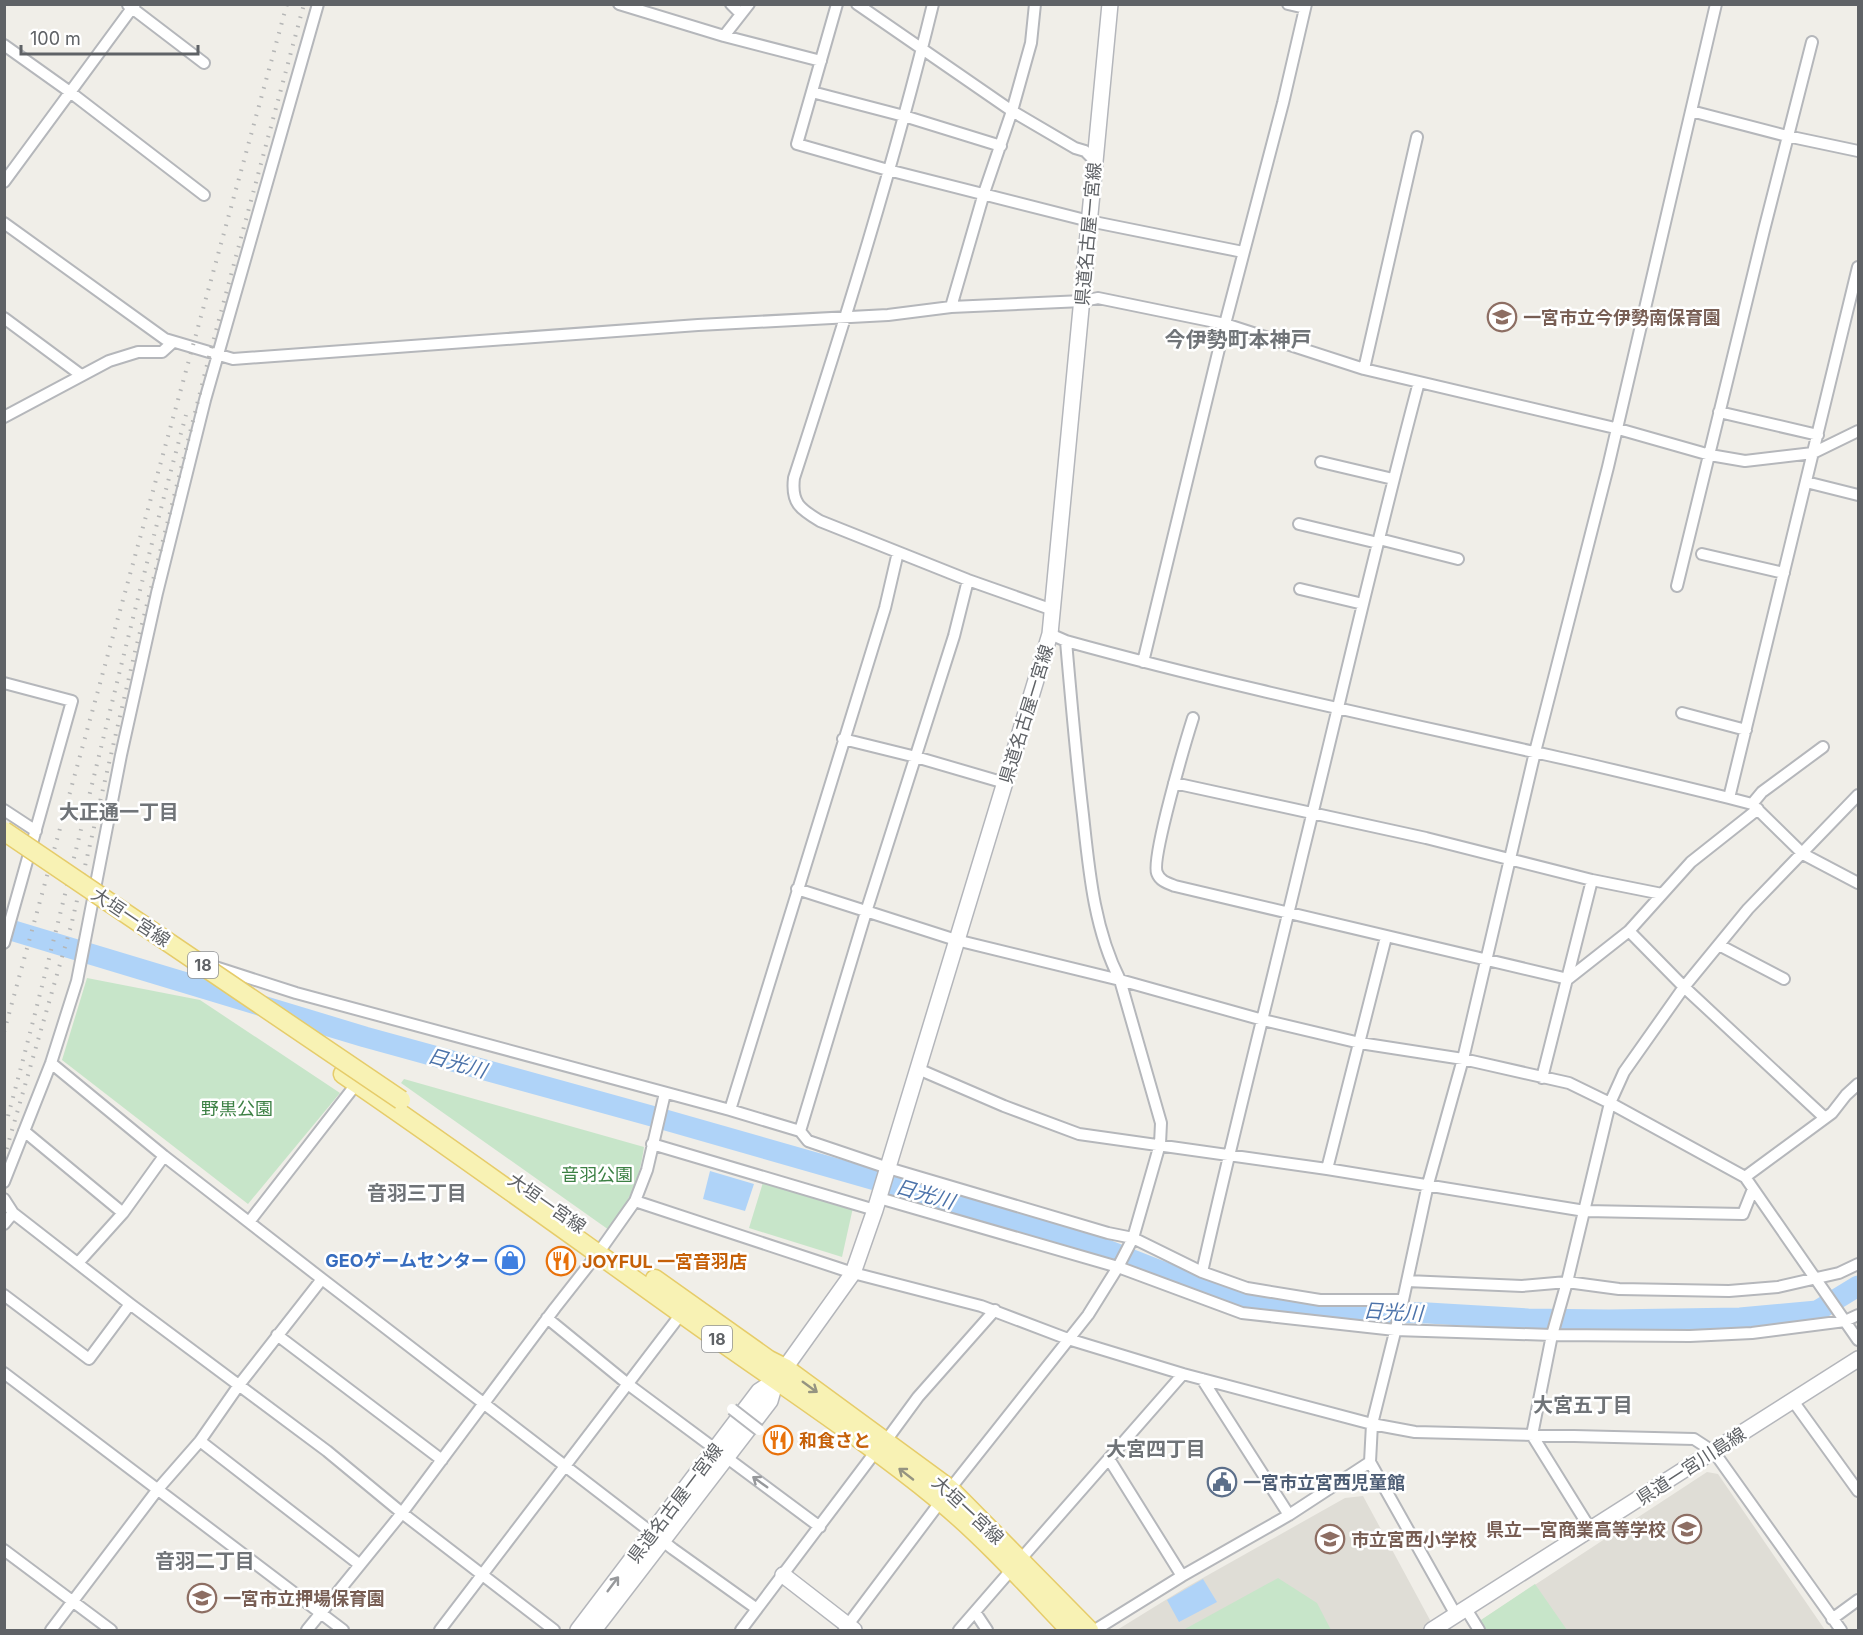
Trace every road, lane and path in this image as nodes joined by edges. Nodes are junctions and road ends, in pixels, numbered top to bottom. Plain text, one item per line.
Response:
1 (318, 4) edge
2 (619, 4) edge
3 (731, 4) edge
4 (749, 4) edge
5 (837, 4) edge
6 (857, 4) edge
7 (933, 4) edge
8 (1035, 4) edge
9 (1110, 4) edge
10 (1288, 4) edge
11 (1716, 4) edge
12 (131, 6) edge
13 (1305, 6) edge
14 (741, 14) junction
15 (724, 36) junction
16 (1812, 42) dead end
17 (4, 45) edge
18 (922, 49) junction
19 (821, 61) junction
20 (204, 63) dead end
21 (70, 92) junction
22 (812, 92) junction
23 (1012, 111) junction
24 (1691, 111) junction
25 (904, 116) junction
26 (1787, 136) junction
27 (1417, 137) dead end
28 (1001, 146) junction
29 (1858, 151) edge
30 (1094, 160) junction
31 (888, 170) junction
32 (4, 182) edge
33 (984, 193) junction
34 (204, 195) dead end
35 (1089, 221) junction
36 (4, 223) edge
37 (1243, 252) junction
38 (1858, 267) edge
39 (1083, 301) junction
40 (951, 307) junction
41 (1853, 311) edge
42 (846, 317) junction
43 (4, 318) edge
44 (1225, 324) junction
45 (173, 342) junction
46 (218, 355) junction
47 (1364, 369) junction
48 (81, 375) junction
49 (1419, 382) junction
50 (1719, 412) junction
51 (4, 417) edge
52 (1616, 428) junction
53 (1858, 431) edge
54 (1818, 435) junction
55 (1813, 453) junction
56 (1710, 455) junction
57 (1321, 462) dead end
58 (1393, 479) junction
59 (1806, 482) junction
60 (1858, 495) edge
61 (1299, 524) dead end
62 (1378, 541) junction
63 (898, 552) junction
64 (1702, 554) dead end
65 (1458, 559) dead end
66 (1784, 573) junction
67 (968, 580) junction
68 (1677, 586) dead end
69 (1300, 589) dead end
70 (1363, 604) junction
71 (1053, 610) junction
72 (1050, 634) junction
73 (1066, 640) junction
74 (1143, 662) junction
75 (4, 683) edge
76 (1338, 709) junction
77 (1682, 713) dead end
78 (1193, 718) dead end
79 (1746, 729) junction
80 (843, 739) junction
81 (1823, 747) dead end
82 (1535, 752) junction
83 (916, 757) junction
84 (1005, 783) junction
85 (1174, 783) junction
86 (1858, 795) edge
87 (1729, 798) junction
88 (1755, 806) junction
89 (4, 810) edge
90 (1313, 813) junction
91 (4, 831) edge
92 (36, 831) junction
93 (4, 845) edge
94 (1803, 854) junction
95 (1510, 860) junction
96 (1592, 880) junction
97 (1858, 883) edge
98 (797, 889) junction
99 (1662, 894) junction
100 (4, 898) edge
101 (92, 899) junction
102 (15, 904) junction
103 (866, 912) junction
104 (1289, 913) junction
105 (1629, 931) junction
106 (1386, 937) junction
107 (956, 940) junction
108 (4, 943) edge
109 (1719, 945) junction
110 (1484, 961) junction
111 (1568, 979) junction
112 (1784, 979) dead end
113 (1120, 980) junction
114 (1684, 987) junction
115 (1263, 1020) junction
116 (1360, 1043) junction
117 (1463, 1059) junction
118 (51, 1063) junction
119 (918, 1069) junction
120 (1542, 1078) junction
121 (350, 1079) junction
122 (1858, 1084) edge
123 (665, 1093) junction
124 (1610, 1103) junction
125 (730, 1110) junction
126 (1825, 1118) junction
127 (24, 1131) junction
128 (800, 1131) junction
129 (653, 1142) junction
130 (1160, 1144) junction
131 (164, 1156) junction
132 (1228, 1156) junction
133 (1327, 1169) junction
134 (888, 1170) junction
135 (1745, 1177) junction
136 (4, 1182) edge
137 (1428, 1184) junction
138 (1753, 1189) junction
139 (4, 1199) edge
140 (635, 1201) junction
141 (878, 1201) junction
142 (1585, 1210) junction
143 (13, 1213) junction
144 (123, 1213) junction
145 (249, 1222) junction
146 (4, 1224) edge
147 (1133, 1240) junction
148 (602, 1248) junction
149 (78, 1263) junction
150 (1119, 1264) junction
151 (1858, 1264) edge
152 (1202, 1272) junction
153 (854, 1273) junction
154 (322, 1279) junction
155 (1816, 1280) junction
156 (1407, 1281) junction
157 (1567, 1282) junction
158 (4, 1295) edge
159 (1402, 1301) junction
160 (130, 1304) junction
161 (995, 1311) junction
162 (681, 1314) junction
163 (1858, 1315) edge
164 (547, 1318) junction
165 (1843, 1318) junction
166 (1396, 1328) junction
167 (1553, 1333) junction
168 (277, 1335) junction
169 (1068, 1339) junction
170 (1858, 1340) edge
171 (1858, 1359) edge
172 (4, 1373) edge
173 (780, 1374) junction
174 (1182, 1374) junction
175 (1202, 1379) junction
176 (239, 1385) junction
177 (629, 1385) junction
178 (1793, 1401) junction
179 (485, 1403) junction
180 (732, 1409) dead end
181 (1372, 1424) junction
182 (759, 1430) dead end
183 (1532, 1435) junction
184 (200, 1441) junction
185 (881, 1446) junction
186 (1714, 1452) junction
187 (721, 1454) junction
188 (1109, 1459) junction
189 (442, 1460) junction
190 (1370, 1462) junction
191 (566, 1466) junction
192 (159, 1489) junction
193 (1858, 1491) edge
194 (945, 1495) junction
195 (402, 1513) junction
196 (1289, 1515) junction
197 (820, 1527) junction
198 (1591, 1530) junction
199 (657, 1536) junction
200 (4, 1550) edge
201 (1016, 1564) junction
202 (360, 1565) junction
203 (482, 1574) junction
204 (783, 1575) junction
205 (1182, 1576) junction
206 (1858, 1600) edge
207 (72, 1601) junction
208 (757, 1609) junction
209 (975, 1612) junction
210 (1461, 1612) junction
211 (320, 1613) junction
212 (1832, 1619) junction
213 (848, 1629) edge
214 (51, 1630) edge
215 (111, 1630) edge
216 (307, 1630) edge
217 (343, 1630) edge
218 (440, 1630) edge
219 (554, 1630) edge
220 (578, 1630) edge
221 (594, 1630) edge
222 (741, 1630) edge
223 (959, 1630) edge
224 (987, 1630) edge
225 (1070, 1630) edge
226 (1089, 1630) edge
227 (1095, 1630) edge
228 (1432, 1630) edge
229 (1479, 1630) edge
230 (1841, 1630) edge

1 - 46 street
2 - 15 street
3 - 14 street
4 - 14 street
5 - 19 street
6 - 18 street
7 - 18 street
8 - 23 street
9 - 30 main road, 県道名古屋一宮線
10 - 13 street
11 - 24 street
12 - 20 street
12 - 21 street
13 - 37 street
14 - 15 street
15 - 19 street
16 - 26 street
17 - 21 street
18 - 23 street
18 - 25 street
19 - 22 street
21 - 32 street
21 - 34 street
22 - 25 street
22 - 31 street
23 - 28 street
23 - 30 street
24 - 26 street
24 - 52 street
25 - 28 street
25 - 31 street
26 - 29 street
26 - 50 street
27 - 47 street
28 - 33 street
30 - 35 main road, 県道名古屋一宮線
31 - 33 street
31 - 42 street
33 - 35 street
33 - 40 street
35 - 37 street
35 - 39 main road, 県道名古屋一宮線
36 - 45 street
37 - 44 street
38 - 41 street
39 - 40 street
39 - 44 street
39 - 71 main road, 県道名古屋一宮線
40 - 42 street
41 - 54 street
42 - 46 street
42 - 63 street
43 - 48 street
44 - 47 street
44 - 74 street
45 - 46 street
45 - 48 street
46 - 101 street
47 - 49 street
48 - 51 street
49 - 52 street
49 - 58 street
50 - 54 street
50 - 56 street
52 - 56 street
52 - 82 street
53 - 55 street
54 - 55 street
55 - 56 street
55 - 59 street
56 - 68 street
57 - 58 street
58 - 62 street
59 - 60 street
59 - 66 street
61 - 62 street
62 - 65 street
62 - 70 street
63 - 67 street
63 - 80 street
64 - 66 street
66 - 79 street
67 - 71 street
67 - 83 street
69 - 70 street
70 - 76 street
71 - 72 main road, 県道名古屋一宮線
72 - 73 street
72 - 84 main road, 県道名古屋一宮線
73 - 74 street
73 - 113 street
74 - 76 street
75 - 92 street
76 - 82 street
76 - 90 street
77 - 79 street
78 - 85 street
79 - 87 street
80 - 83 street
80 - 98 street
81 - 88 street
82 - 87 street
82 - 95 street
83 - 84 street
83 - 103 street
84 - 107 main road, 県道名古屋一宮線
85 - 90 street
85 - 104 street
86 - 94 street
87 - 88 street
88 - 94 street
88 - 99 street
89 - 92 street
90 - 95 street
90 - 104 street
91 - 148 main road, 大垣一宮線 / 18, bridge
92 - 102 street
93 - 121 main road, 大垣一宮線 / 18
94 - 97 street
94 - 109 street
95 - 96 street
95 - 110 street
96 - 99 street
96 - 111 street
98 - 103 street
98 - 125 street
99 - 105 street
100 - 102 street
101 - 118 street
101 - 123 street
102 - 108 street
103 - 107 street
103 - 128 street
104 - 106 street
104 - 115 street
105 - 111 street
105 - 114 street
106 - 110 street
106 - 116 street
107 - 113 street
107 - 119 main road, 県道名古屋一宮線
109 - 112 street
109 - 114 street
110 - 111 street
110 - 117 street
111 - 120 street
113 - 115 street
113 - 130 street
114 - 124 street
114 - 126 street
115 - 116 street
115 - 132 street
116 - 117 street
116 - 133 street
117 - 120 street
117 - 137 street
118 - 127 street
118 - 131 street
119 - 130 street
119 - 134 main road, 県道名古屋一宮線
120 - 124 street
121 - 145 street
121 - 148 main road, 大垣一宮線 / 18
122 - 126 street
123 - 125 street
123 - 129 street
124 - 135 street
124 - 142 street
125 - 128 street
126 - 135 street
127 - 136 street
127 - 144 street
128 - 134 street
129 - 140 street
129 - 141 street
130 - 132 street
130 - 147 street
131 - 144 street
131 - 145 street
132 - 133 street
132 - 152 street
133 - 137 street
134 - 141 main road, 県道名古屋一宮線
134 - 147 street
135 - 138 street
137 - 142 street
137 - 156 street
138 - 142 street
138 - 155 street
139 - 143 street
140 - 148 street
140 - 153 street
141 - 150 street
141 - 153 main road, 県道名古屋一宮線
142 - 157 street
143 - 146 street
143 - 149 street
144 - 149 street
145 - 154 street
147 - 150 street
147 - 152 street
148 - 162 main road, 大垣一宮線 / 18
148 - 164 street
148 - 173 main road, 大垣一宮線 / 18
149 - 160 street
150 - 166 street
150 - 169 street
151 - 155 street
152 - 159 street
153 - 161 street
153 - 173 main road, 県道名古屋一宮線
154 - 168 street
154 - 179 street
155 - 157 street
155 - 165 street
156 - 157 street
156 - 159 street
157 - 167 street
158 - 160 street
159 - 166 street
160 - 176 street
161 - 169 street
161 - 185 street
162 - 173 main road, 大垣一宮線 / 18
162 - 177 street
163 - 165 street
164 - 177 street
164 - 179 street
165 - 167 street
165 - 170 street
166 - 167 street
166 - 181 street
167 - 183 street
168 - 176 street
168 - 189 street
169 - 174 street
169 - 194 street
171 - 178 main road, 県道一宮川島線
172 - 192 street
173 - 185 main road, 大垣一宮線 / 18
173 - 187 main road, 県道名古屋一宮線
174 - 175 street
174 - 188 street
175 - 181 street
175 - 196 street
176 - 184 street
176 - 195 street
177 - 187 street
177 - 191 street
178 - 186 main road, 県道一宮川島線
178 - 193 street
179 - 189 street
179 - 191 street
180 - 182 street, bridge
181 - 183 street
181 - 190 street
183 - 186 street
183 - 198 street
184 - 192 street
184 - 202 street
185 - 194 main road, 大垣一宮線 / 18
185 - 197 street
186 - 198 main road, 県道一宮川島線
186 - 212 street
197 -> 187 street
187 - 199 main road, 県道名古屋一宮線
188 - 201 street
188 - 205 street
189 - 195 street
190 - 196 street
190 - 210 street
191 - 199 street
191 - 203 street
192 - 207 street
192 - 211 street
194 - 201 main road, 大垣一宮線 / 18
194 - 213 street
195 - 202 street
195 - 203 street
196 - 205 street
197 - 204 street
198 - 210 main road, 県道一宮川島線
199 - 208 street
220 -> 199 main road, 県道名古屋一宮線
199 - 221 main road, 県道名古屋一宮線
200 - 207 street
201 - 209 street
201 - 225 main road, 大垣一宮線 / 18
201 - 226 main road, 大垣一宮線 / 18
202 - 211 street
203 - 218 street
203 - 219 street
204 - 208 street
204 - 213 main road
205 - 227 street
206 - 212 street
207 - 214 street
207 - 215 street
208 - 222 street
209 - 223 street
209 - 224 street
210 - 228 main road, 県道一宮川島線
210 - 229 street
211 - 216 street
211 - 217 street
212 - 230 street

